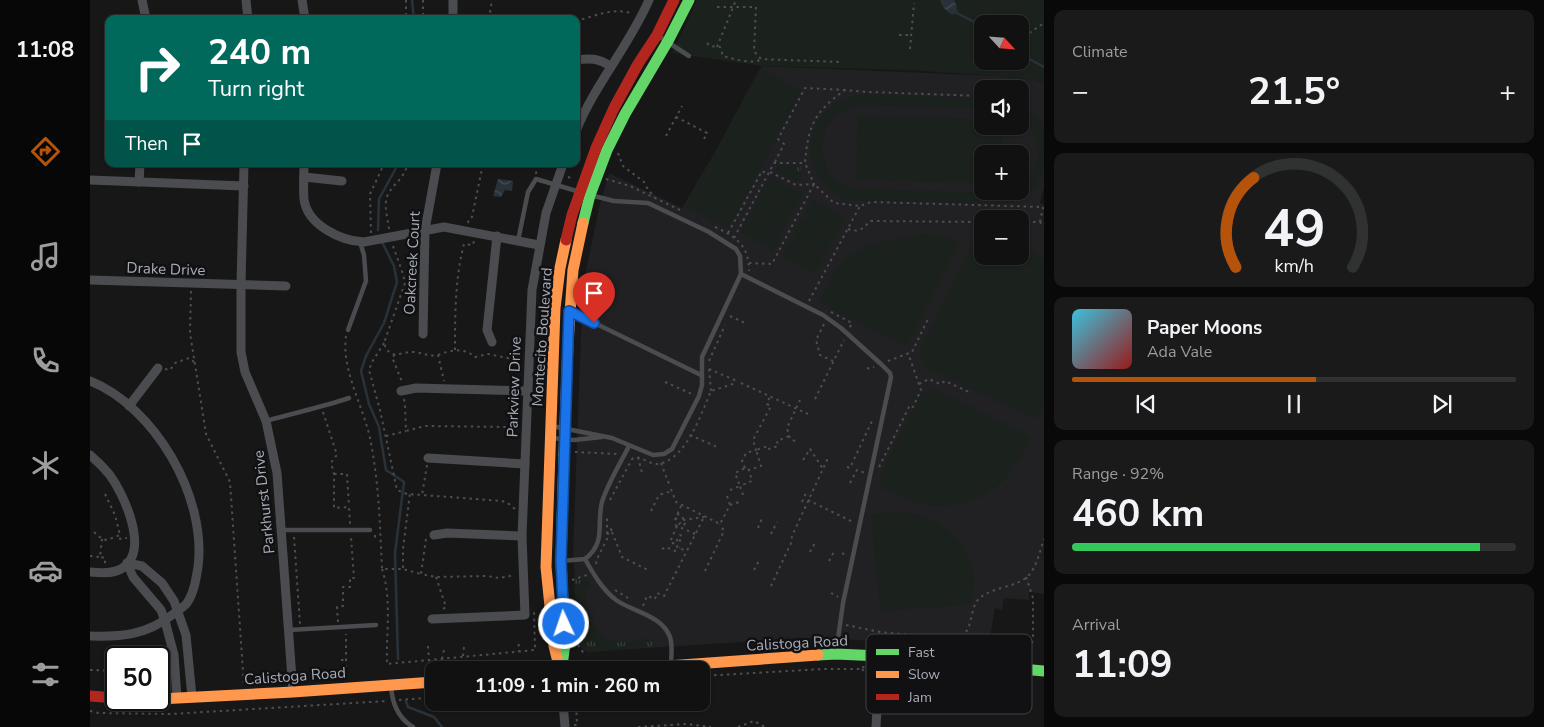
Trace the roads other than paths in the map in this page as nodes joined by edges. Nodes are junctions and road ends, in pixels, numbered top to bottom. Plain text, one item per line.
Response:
1 (142, 0) edge
2 (246, 0) edge
3 (302, 0) edge
4 (453, 0) edge
5 (649, 0) edge
6 (674, 0) edge
7 (689, 0) edge
8 (145, 15) edge
9 (248, 15) edge
10 (304, 15) edge
11 (453, 15) edge
12 (657, 35) junction
13 (668, 41) junction
14 (689, 56) dead end
15 (580, 60) edge
16 (610, 66) junction
17 (580, 123) edge
18 (140, 167) edge
19 (244, 167) edge
20 (304, 167) edge
21 (436, 167) edge
22 (563, 167) edge
23 (304, 177) junction
24 (90, 180) edge
25 (342, 181) dead end
26 (139, 182) junction
27 (556, 185) junction
28 (244, 186) junction
29 (585, 194) junction
30 (425, 230) junction
31 (497, 236) junction
32 (518, 240) junction
33 (360, 242) junction
34 (540, 245) junction
35 (741, 274) junction
36 (90, 280) edge
37 (241, 284) junction
38 (286, 286) dead end
39 (569, 311) junction
40 (348, 330) road end
41 (422, 334) dead end
42 (492, 342) dead end
43 (158, 368) road end
44 (701, 375) junction
45 (90, 381) edge
46 (401, 391) road end
47 (528, 391) junction
48 (349, 398) dead end
49 (129, 406) junction
50 (266, 421) junction
51 (552, 426) junction
52 (565, 433) junction
53 (604, 436) junction
54 (551, 438) junction
55 (628, 446) junction
56 (90, 455) edge
57 (428, 458) road end
58 (525, 464) junction
59 (282, 530) junction
60 (370, 530) dead end
61 (434, 535) road end
62 (522, 536) junction
63 (586, 559) junction
64 (561, 561) junction
65 (127, 563) junction
66 (90, 572) edge
67 (177, 612) junction
68 (432, 619) road end
69 (165, 621) junction
70 (376, 625) dead end
71 (289, 630) junction
72 (90, 636) edge
73 (836, 654) junction
74 (866, 655) edge
75 (558, 661) edge
76 (562, 661) edge
77 (671, 661) edge
78 (710, 663) edge
79 (425, 683) edge
80 (391, 685) junction
81 (293, 692) junction
82 (90, 696) edge
83 (105, 697) edge
84 (170, 698) edge
85 (177, 698) junction
86 (192, 698) junction
87 (564, 711) edge
88 (877, 714) edge
89 (413, 727) edge
90 (565, 727) edge
91 (876, 727) edge

1 - 8 street
2 - 9 street
3 - 10 street
4 - 11 street
5 - 16 street
6 - 12 main road, Montecito Boulevard
7 - 13 main road, Montecito Boulevard
12 - 13 lane
12 - 29 main road, Montecito Boulevard
13 - 14 lane
13 - 29 main road, Montecito Boulevard
15 - 16 street
16 - 17 street
18 - 26 street
19 - 28 street, Parkhurst Drive
20 - 23 street
21 - 30 street, Oakcreek Court
22 - 27 street, Parkview Drive
23 - 25 street
23 - 33 street
24 - 26 street
26 - 28 street
27 - 29 lane
27 - 32 lane
27 - 34 street, Parkview Drive
28 - 37 street, Parkhurst Drive
29 - 35 lane
29 - 39 main road, Montecito Boulevard
29 - 51 main road, Montecito Boulevard
30 - 31 street
30 - 33 street
30 - 41 street, Oakcreek Court
31 - 32 street
31 - 42 street
32 - 34 street
33 - 40 lane
34 - 47 street, Parkview Drive
35 - 44 lane
35 - 73 lane
36 - 37 street, Drake Drive
37 - 38 street, Drake Drive
37 - 50 street, Parkhurst Drive
39 - 44 lane
39 - 52 main road, Montecito Boulevard
43 - 49 street
44 - 55 lane
45 - 49 street
46 - 47 street
47 - 58 street, Parkview Drive
48 - 50 lane
49 - 67 street
50 - 59 street, Parkhurst Drive
51 - 52 lane
51 - 54 main road, Montecito Boulevard
52 - 53 lane
52 - 53 lane
52 - 54 lane
52 - 64 main road, Montecito Boulevard
53 - 55 lane
54 - 75 main road, Montecito Boulevard
55 - 63 lane
56 - 65 street
57 - 58 street
58 - 62 street, Parkview Drive
59 - 60 lane
59 - 71 street, Parkhurst Drive
61 - 62 street
62 - 68 street, Parkview Drive
63 - 64 lane
63 - 77 lane
64 - 76 main road, Montecito Boulevard
65 - 66 street
65 - 67 street
65 - 69 street
67 - 69 street
67 - 86 street
69 - 72 street
69 - 85 street
70 - 71 lane
71 - 81 street, Parkhurst Drive
73 - 74 main road, Calistoga Road
73 - 78 main road, Calistoga Road
79 - 80 main road, Calistoga Road
80 - 81 main road, Calistoga Road
80 - 89 lane
81 - 86 main road, Calistoga Road
82 - 83 main road
84 - 85 main road, Calistoga Road
85 - 86 main road, Calistoga Road
87 - 90 street
88 - 91 street

